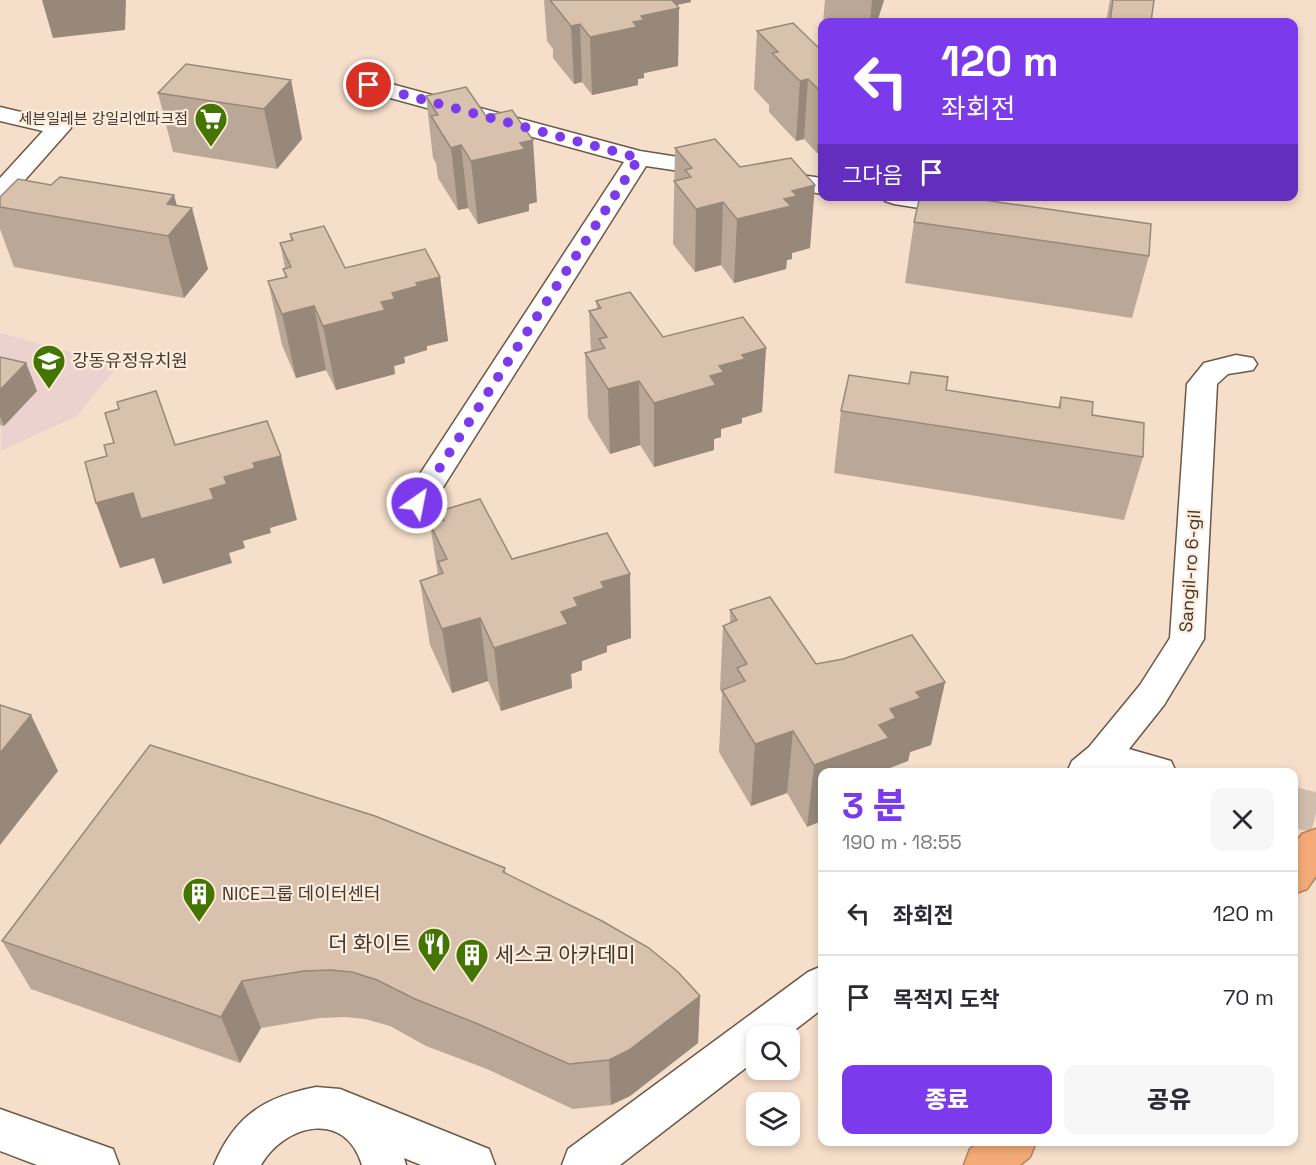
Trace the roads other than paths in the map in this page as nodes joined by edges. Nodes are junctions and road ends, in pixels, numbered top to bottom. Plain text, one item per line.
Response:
1 (369, 85) dead end
2 (0, 114) edge
3 (639, 158) junction
4 (818, 185) edge
5 (0, 193) edge
6 (926, 201) edge
7 (983, 210) edge
8 (1243, 364) dead end
9 (417, 503) dead end
10 (1094, 765) edge
11 (1121, 768) edge
12 (1316, 845) edge
13 (1298, 870) edge
14 (818, 988) edge
15 (352, 1114) junction
16 (0, 1130) edge
17 (1009, 1146) edge
18 (97, 1165) edge
19 (236, 1165) edge
20 (384, 1165) edge
21 (473, 1165) edge
22 (584, 1165) edge
23 (986, 1165) edge

1 - 3 street
2 - 5 street
3 - 4 street
3 - 9 street
6 - 7 street
8 - 10 street, Sangil-ro 6-gil
10 - 11 street
12 - 13 highway
14 - 22 street
15 - 19 street
15 - 20 street
15 - 21 street
16 - 18 street
17 - 23 highway

